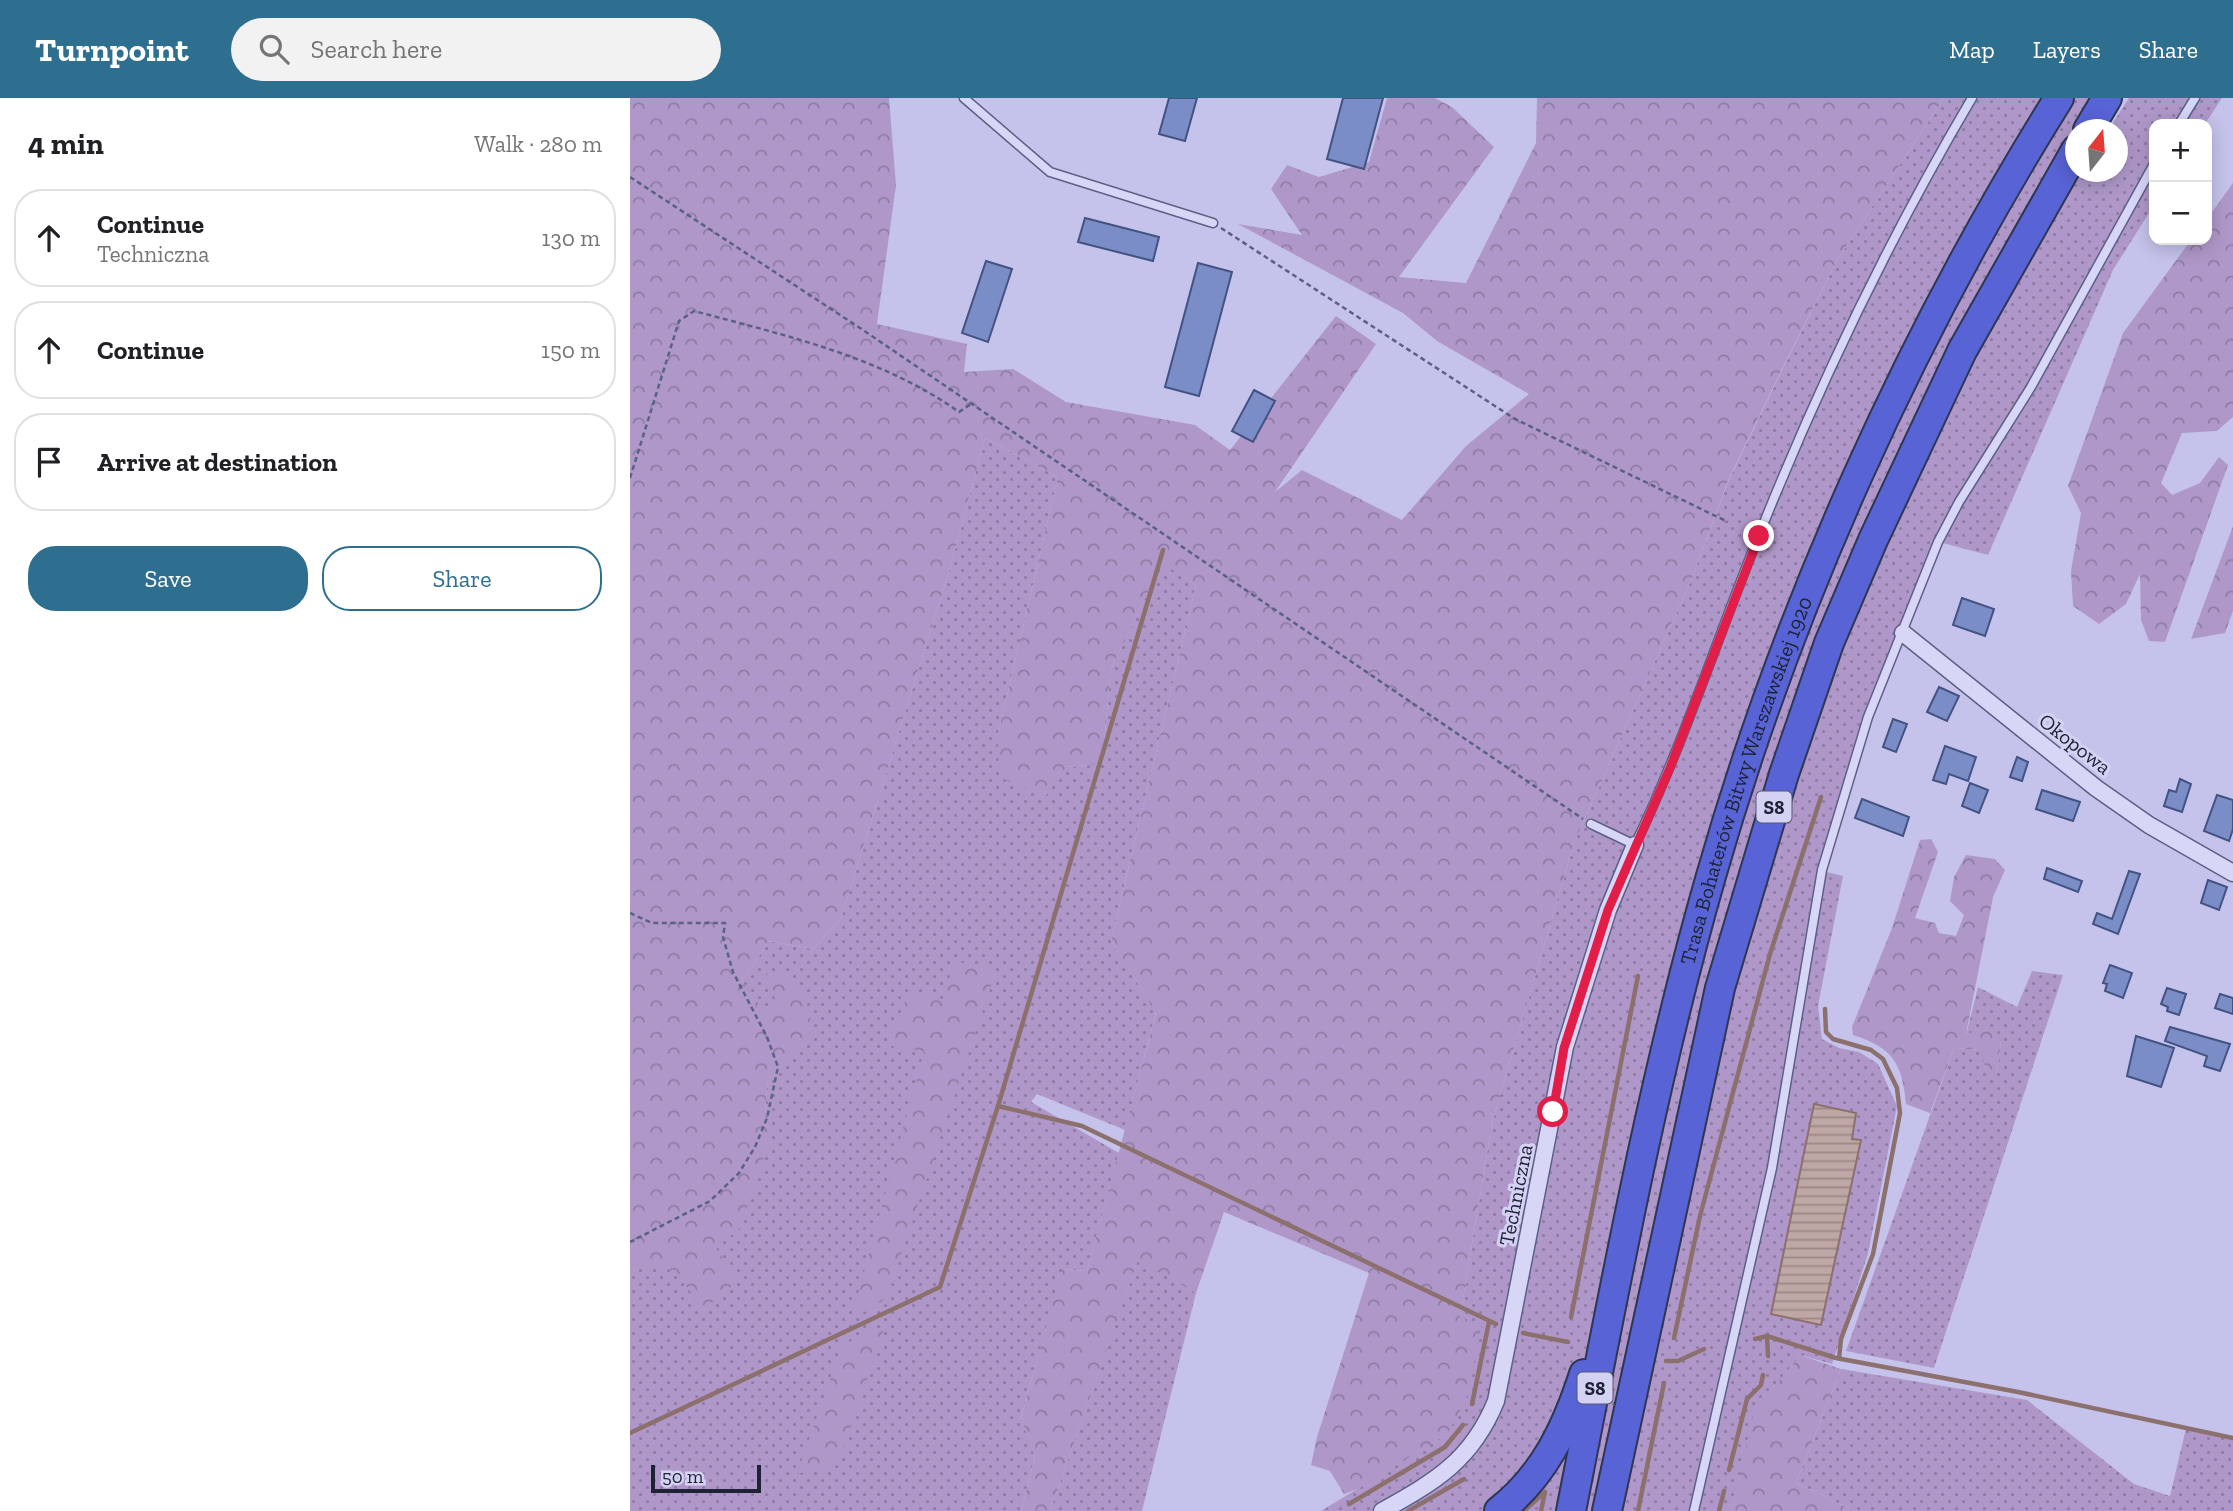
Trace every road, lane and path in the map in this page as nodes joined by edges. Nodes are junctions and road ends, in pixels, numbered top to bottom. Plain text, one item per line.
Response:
1 (964, 98) edge
2 (1972, 98) edge
3 (2107, 98) edge
4 (2195, 98) edge
5 (2052, 108) edge
6 (2095, 119) edge
7 (2182, 119) edge
8 (2065, 169) edge
9 (2149, 173) edge
10 (630, 177) edge
11 (1213, 223) joint
12 (971, 404) junction
13 (630, 478) edge
14 (1728, 522) dead end
15 (1903, 633) junction
16 (1591, 824) joint
17 (1635, 845) junction
18 (2233, 873) edge
19 (630, 913) edge
20 (630, 1242) edge
21 (1619, 1265) junction
22 (1382, 1511) edge
23 (1499, 1511) edge
24 (1571, 1511) edge
25 (1607, 1511) edge
26 (1694, 1511) edge

1 - 11 lane
2 - 17 lane
3 - 6 highway
4 - 7 lane
5 - 21 highway, Trasa Bohaterów Bitwy Warszawskiej 1920 / S8
8 - 25 highway, Trasa Bohaterów Bitwy Warszawskiej 1920 / S8
9 - 15 lane
10 - 12 path
11 - 14 path
12 - 13 path
12 - 16 path
15 - 18 street, Okopowa
15 - 26 lane
16 - 17 lane
17 - 22 street, Techniczna
19 - 20 path
21 - 23 highway
21 - 24 highway, Trasa Bohaterów Bitwy Warszawskiej 1920 / S8

